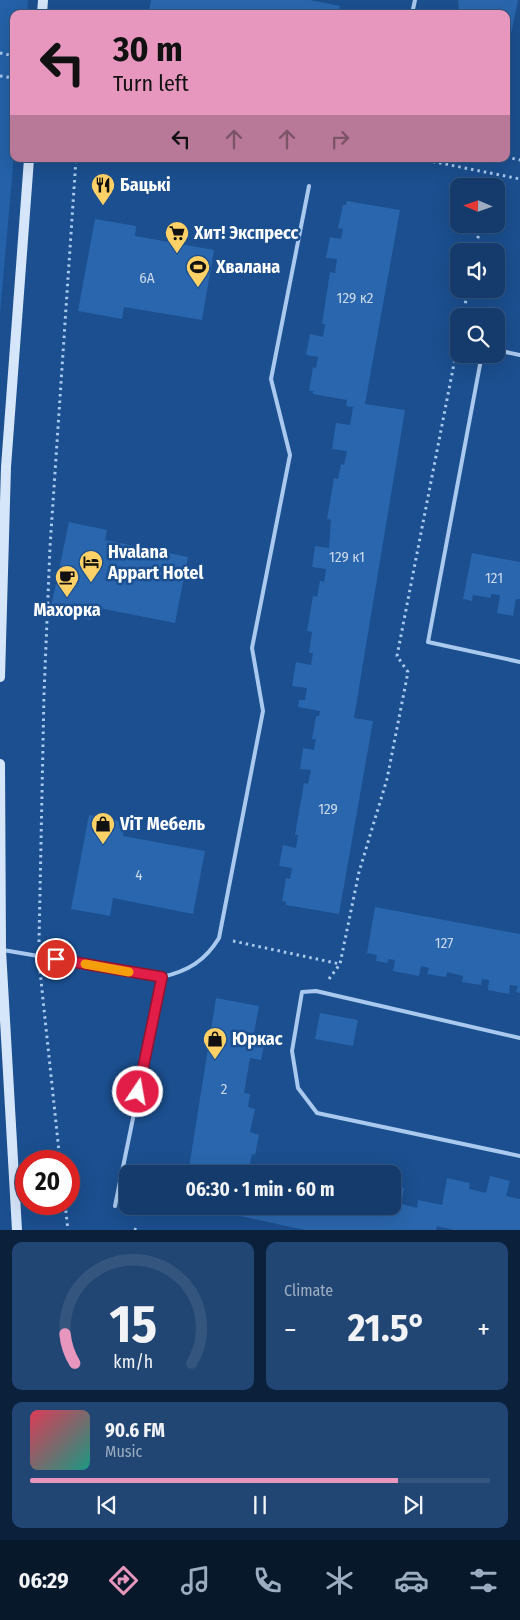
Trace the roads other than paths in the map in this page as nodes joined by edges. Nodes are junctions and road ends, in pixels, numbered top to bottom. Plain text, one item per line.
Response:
1 (29, 162) edge
2 (309, 186) dead end
3 (505, 352) edge
4 (520, 355) edge
5 (480, 363) edge
6 (520, 662) edge
7 (0, 678) edge
8 (0, 764) edge
9 (1, 950) edge
10 (162, 977) junction
11 (520, 1038) edge
12 (520, 1156) edge
13 (115, 1206) dead end
14 (17, 1230) edge

1 - 7 street
2 - 10 lane
3 - 4 lane
5 - 6 lane
8 - 9 street
9 - 10 lane
9 - 14 street
10 - 13 lane
11 - 12 lane

